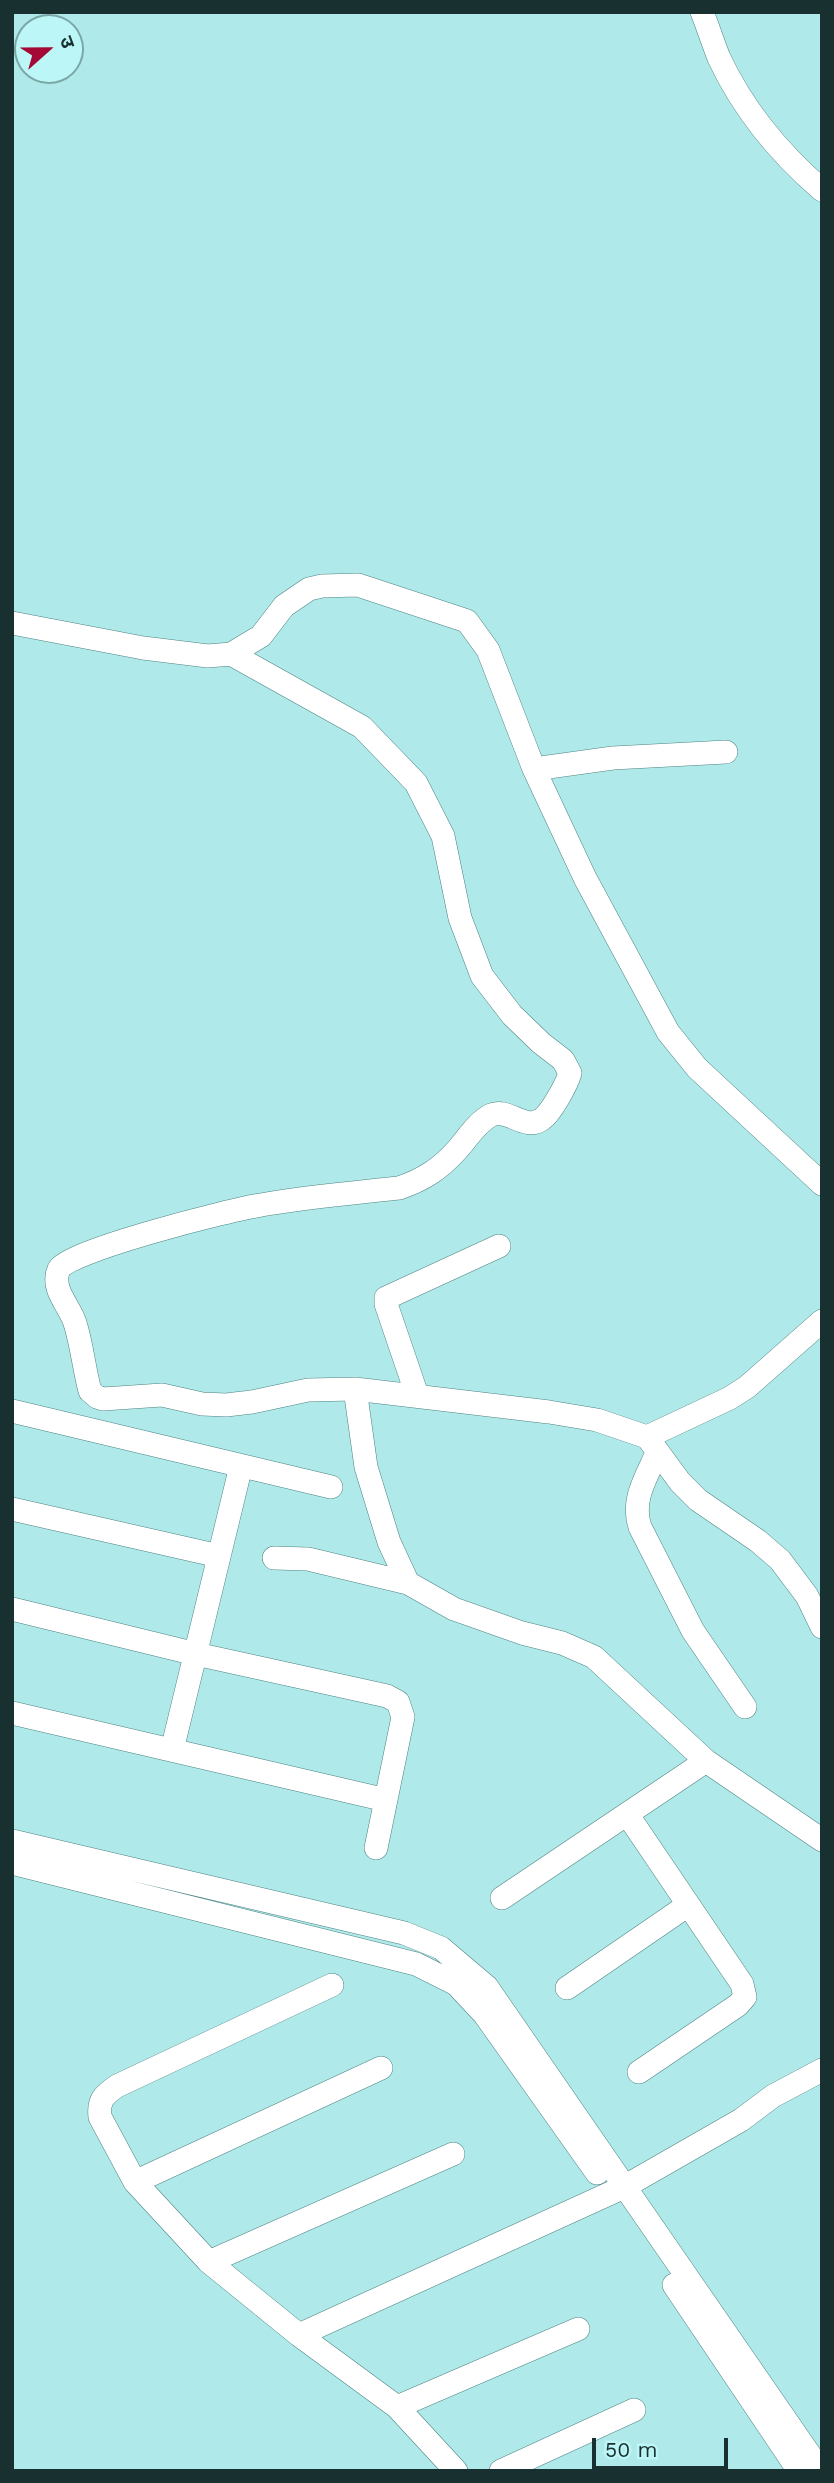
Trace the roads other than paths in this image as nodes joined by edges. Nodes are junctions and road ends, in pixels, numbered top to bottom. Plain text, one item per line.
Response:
1 (702, 12) edge
2 (822, 190) edge
3 (12, 623) edge
4 (231, 654) junction
5 (726, 752) dead end
6 (534, 769) junction
7 (822, 1184) edge
8 (499, 1246) dead end
9 (822, 1321) edge
10 (355, 1389) junction
11 (417, 1395) junction
12 (12, 1411) edge
13 (652, 1445) junction
14 (241, 1466) junction
15 (331, 1487) dead end
16 (12, 1509) edge
17 (219, 1556) junction
18 (274, 1558) dead end
19 (408, 1583) junction
20 (12, 1609) edge
21 (822, 1626) edge
22 (196, 1654) junction
23 (745, 1707) dead end
24 (12, 1713) edge
25 (172, 1750) junction
26 (706, 1760) junction
27 (386, 1800) junction
28 (627, 1814) junction
29 (822, 1840) edge
30 (12, 1841) edge
31 (376, 1848) dead end
32 (12, 1863) edge
33 (502, 1898) dead end
34 (688, 1905) junction
35 (332, 1984) dead end
36 (567, 1988) dead end
37 (381, 2068) dead end
38 (822, 2070) edge
39 (639, 2071) dead end
40 (453, 2154) dead end
41 (135, 2182) junction
42 (618, 2190) junction
43 (209, 2262) junction
44 (578, 2329) dead end
45 (299, 2335) junction
46 (397, 2407) junction
47 (634, 2410) dead end
48 (456, 2471) edge
49 (501, 2471) edge
50 (799, 2471) edge
51 (821, 2471) edge

1 - 2 street
3 - 4 street
4 - 6 street
4 - 10 street
5 - 6 street
6 - 7 street
8 - 11 street
9 - 13 street
10 - 11 street
10 - 19 street
11 - 13 street
12 - 14 street
13 - 21 street
13 - 23 street
14 - 15 street
14 - 17 street
16 - 17 street
17 - 22 street
18 - 19 street
19 - 26 street
20 - 22 street
22 - 25 street
22 - 27 street
24 - 25 street
25 - 27 street
26 - 28 street
26 - 29 street
27 - 31 street
28 - 33 street
28 - 34 street
30 - 42 street
32 - 42 street
34 - 36 street
34 - 39 street
35 - 41 street
37 - 41 street
38 - 42 street
40 - 43 street
41 - 43 street
42 - 45 street
42 - 50 street
42 - 51 street
43 - 45 street
44 - 46 street
45 - 46 street
46 - 48 street
47 - 49 street

